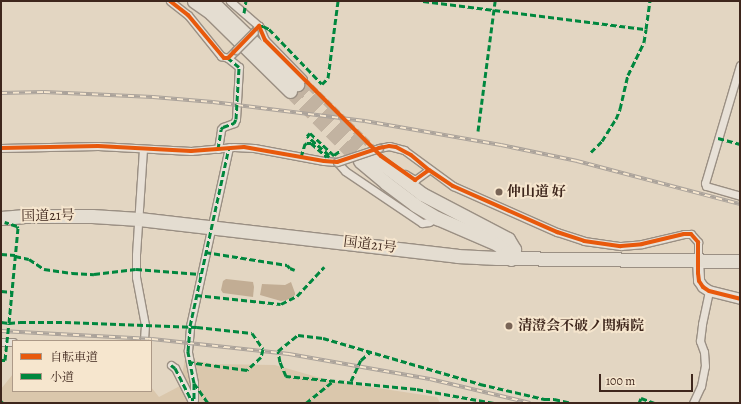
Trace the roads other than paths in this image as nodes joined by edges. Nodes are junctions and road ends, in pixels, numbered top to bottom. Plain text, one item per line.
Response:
1 (170, 1) edge
2 (194, 1) edge
3 (212, 1) edge
4 (230, 1) edge
5 (259, 26) junction
6 (228, 58) junction
7 (740, 65) edge
8 (297, 85) junction
9 (737, 86) edge
10 (229, 147) junction
11 (1, 148) edge
12 (143, 149) junction
13 (218, 149) junction
14 (373, 155) junction
15 (337, 162) junction
16 (428, 170) junction
17 (740, 196) edge
18 (1, 218) edge
19 (139, 218) junction
20 (437, 218) junction
21 (210, 227) junction
22 (475, 235) junction
23 (457, 256) junction
24 (517, 259) junction
25 (698, 260) junction
26 (740, 261) edge
27 (709, 291) junction
28 (740, 299) edge
29 (144, 340) edge
30 (1, 342) edge
31 (12, 342) edge
32 (171, 365) dead end
33 (694, 403) edge

1 - 6 street
2 - 8 highway
3 - 8 highway
4 - 5 street
5 - 6 street, bridge
5 - 8 street
6 - 13 street
7 - 9 street
9 - 17 street
10 - 13 street
10 - 15 street
10 - 21 street
11 - 12 street
12 - 13 street
12 - 19 street
14 - 15 street, bridge
14 - 16 street
14 - 16 street
14 - 20 highway
14 - 24 highway
15 - 20 street
16 - 25 street
18 - 19 highway, 国道21号
19 - 21 highway, 国道21号
19 - 29 street
20 - 22 highway
21 - 23 highway, 国道21号
21 - 32 street
22 - 23 highway
22 - 24 highway
23 - 24 highway, 国道21号
24 - 25 highway, 国道21号
25 - 26 highway, 国道21号
25 - 27 street
27 - 28 street
27 - 33 street
30 - 31 street

